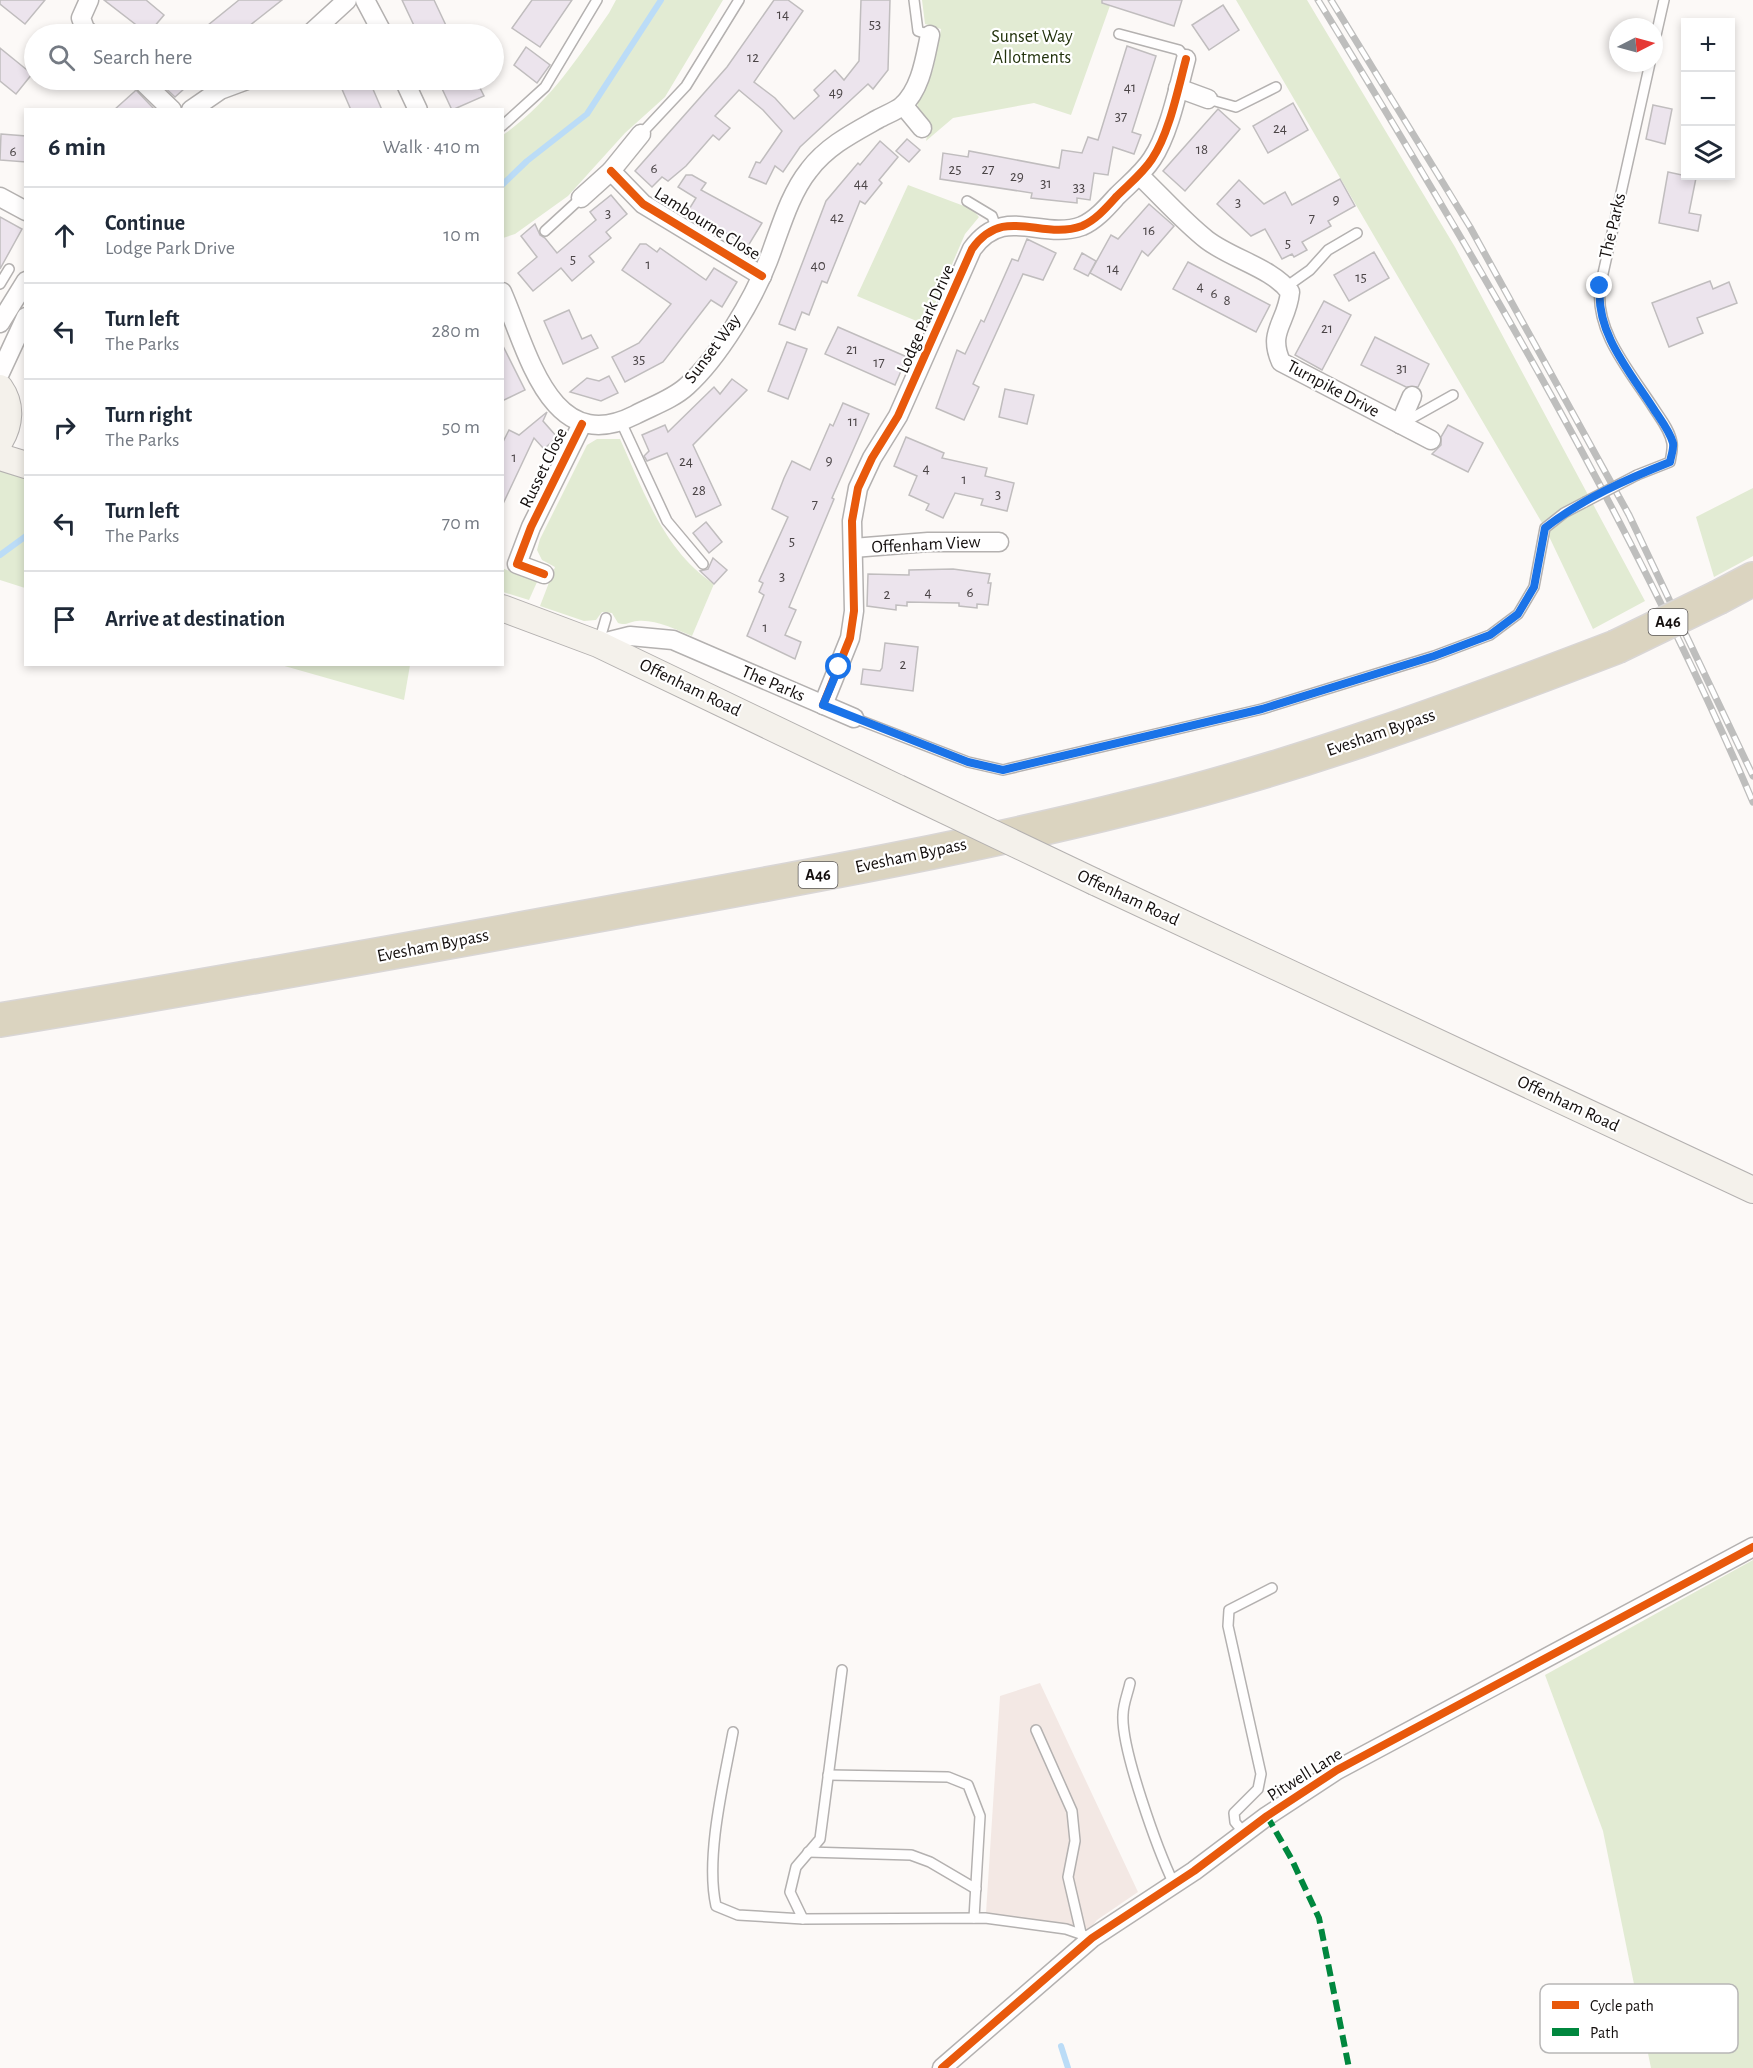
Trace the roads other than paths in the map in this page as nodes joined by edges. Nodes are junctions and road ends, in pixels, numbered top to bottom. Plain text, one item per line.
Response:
1 (89, 0) edge
2 (347, 0) edge
3 (365, 0) edge
4 (597, 0) edge
5 (740, 0) edge
6 (914, 0) edge
7 (1664, 0) edge
8 (1660, 18) edge
9 (83, 24) edge
10 (321, 24) edge
11 (378, 24) edge
12 (1119, 34) dead end
13 (930, 35) joint
14 (1186, 59) joint
15 (1648, 72) edge
16 (1276, 87) dead end
17 (1178, 88) junction
18 (151, 90) edge
19 (220, 90) edge
20 (409, 90) edge
21 (1208, 99) joint
22 (903, 105) junction
23 (170, 108) edge
24 (194, 108) edge
25 (417, 108) edge
26 (504, 124) edge
27 (922, 128) dead end
28 (641, 134) joint
29 (611, 171) junction
30 (1138, 175) junction
31 (0, 195) edge
32 (24, 197) edge
33 (581, 198) joint
34 (967, 201) dead end
35 (24, 210) edge
36 (996, 227) junction
37 (545, 231) dead end
38 (1357, 233) dead end
39 (9, 269) dead end
40 (762, 276) junction
41 (0, 284) edge
42 (24, 284) edge
43 (1286, 287) junction
44 (504, 299) edge
45 (24, 321) edge
46 (0, 323) edge
47 (0, 373) edge
48 (0, 388) edge
49 (1413, 396) dead end
50 (1453, 396) dead end
51 (9, 415) junction
52 (621, 422) junction
53 (582, 424) junction
54 (1400, 424) junction
55 (24, 432) edge
56 (1431, 440) dead end
57 (0, 441) edge
58 (0, 457) edge
59 (24, 464) edge
60 (999, 542) dead end
61 (853, 549) junction
62 (510, 562) edge
63 (703, 564) dead end
64 (544, 574) dead end
65 (1753, 579) edge
66 (504, 609) edge
67 (606, 618) dead end
68 (598, 644) junction
69 (823, 705) junction
70 (854, 718) joint
71 (0, 1020) edge
72 (1753, 1190) edge
73 (1753, 1547) edge
74 (1272, 1588) dead end
75 (842, 1670) dead end
76 (1130, 1683) dead end
77 (1036, 1730) dead end
78 (733, 1732) dead end
79 (828, 1775) junction
80 (1244, 1833) junction
81 (808, 1852) junction
82 (1174, 1884) junction
83 (976, 1890) junction
84 (974, 1918) junction
85 (803, 1919) junction
86 (1087, 1935) junction
87 (942, 2068) edge

1 - 9 street
2 - 10 street
3 - 11 street
4 - 26 lane
5 - 28 lane
6 - 13 lane
7 - 8 lane
12 - 14 lane
13 - 22 street, Sunset Way
14 - 17 street
15 - 70 lane, The Parks, bridge
16 - 21 lane
17 - 21 street
17 - 30 street
18 - 23 street
19 - 24 street
20 - 25 street
22 - 27 street
22 - 40 street, Sunset Way
28 - 29 street
29 - 33 street
29 - 40 street, Lambourne Close
30 - 36 street
30 - 43 street
31 - 32 street
31 - 35 street
33 - 37 lane
34 - 36 lane
36 - 61 street, Lodge Park Drive
38 - 43 lane
39 - 41 lane
40 - 52 street, Sunset Way
42 - 46 street
43 - 54 street, Turnpike Drive
44 - 53 street
45 - 47 street
48 - 51 main road
49 - 54 street, Turnpike Drive
50 - 54 lane
51 - 55 main road
51 - 57 main road
52 - 53 street, Sunset Way
52 - 63 lane
53 - 62 street, Russet Close
54 - 56 street, Turnpike Drive
58 - 59 main road
60 - 61 street, Offenham View
61 - 69 street, Lodge Park Drive
62 - 64 street, Russet Close
65 - 71 highway, Evesham Bypass / A46, bridge
66 - 68 main road, Offenham Road
67 - 68 lane
68 - 69 street, The Parks
68 - 72 main road, Offenham Road, bridge
69 - 70 street, The Parks
73 - 80 street, Pitwell Lane
74 - 80 lane
75 - 79 lane
76 - 82 lane
77 - 86 lane
78 - 85 lane
79 - 81 lane
79 - 83 lane
80 - 82 street, Pitwell Lane
81 - 83 lane
81 - 85 lane
82 - 86 street, Pitwell Lane
83 - 84 lane
84 - 85 lane
84 - 86 lane
86 - 87 street, Pitwell Lane

